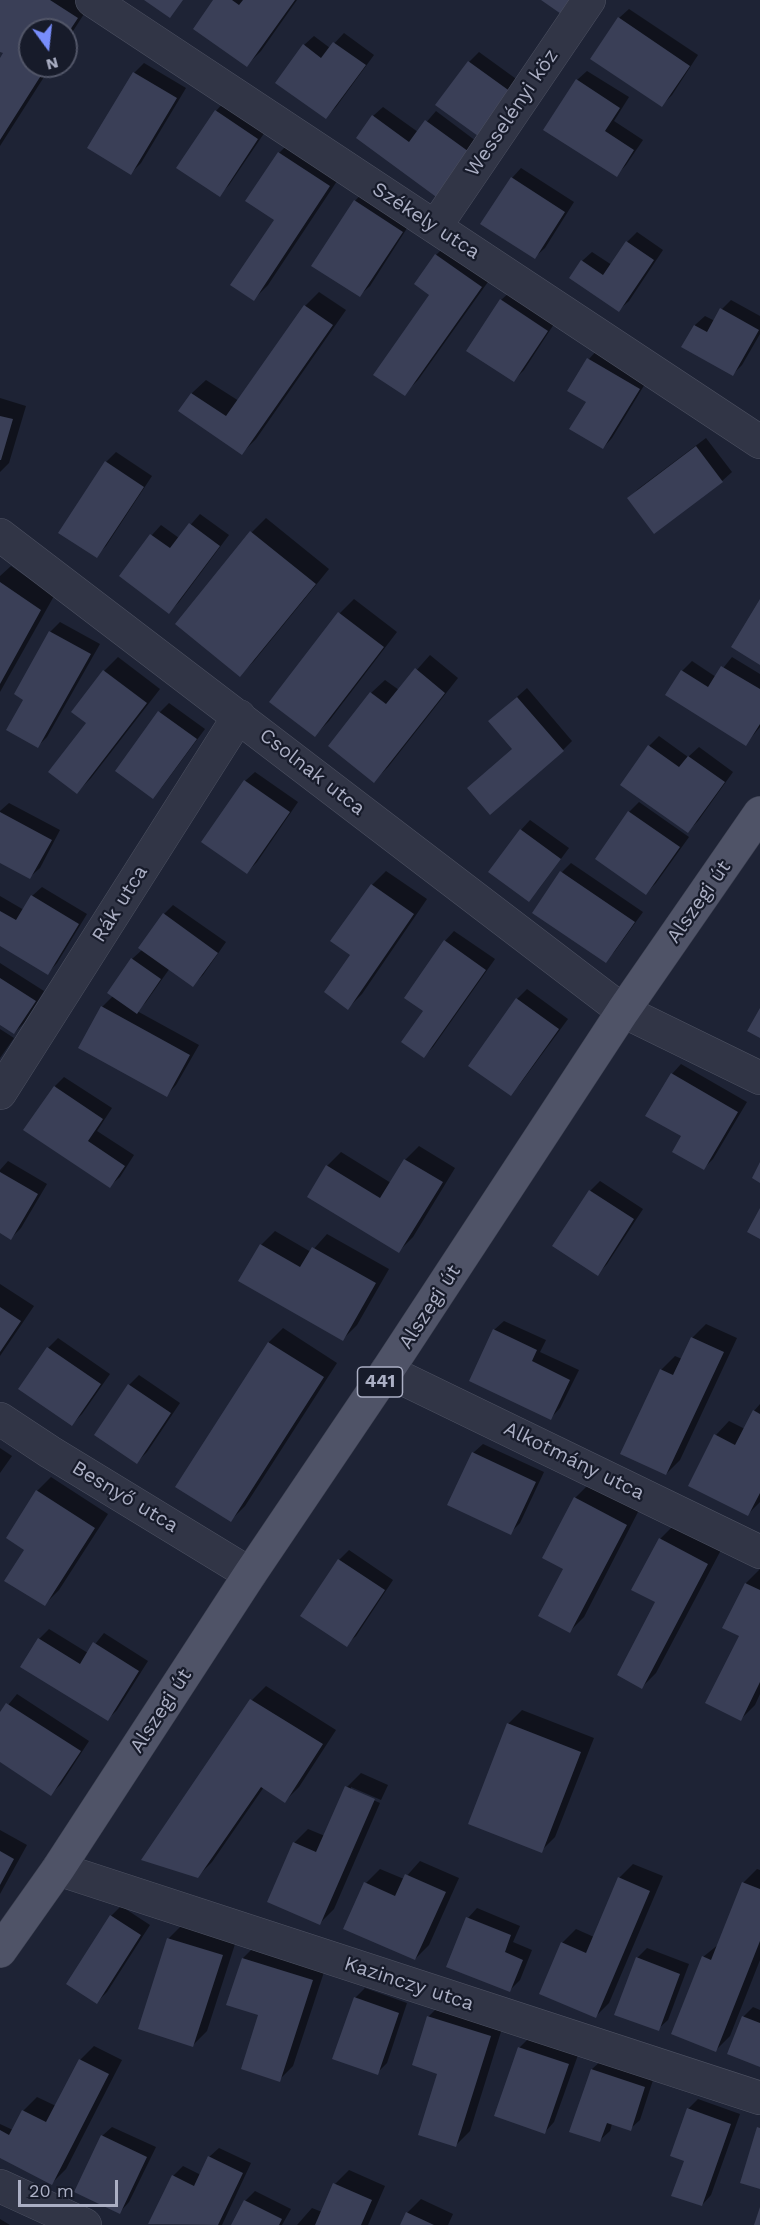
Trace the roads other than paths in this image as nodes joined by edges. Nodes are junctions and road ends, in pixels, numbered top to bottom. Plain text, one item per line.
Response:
1 (92, 0) edge
2 (589, 0) edge
3 (435, 227) junction
4 (760, 442) edge
5 (0, 535) edge
6 (239, 716) junction
7 (760, 813) edge
8 (623, 1011) junction
9 (760, 1078) edge
10 (0, 1093) edge
11 (387, 1371) junction
12 (0, 1419) edge
13 (760, 1551) edge
14 (250, 1574) junction
15 (58, 1869) junction
16 (0, 1950) edge
17 (760, 2098) edge
18 (0, 2186) edge
19 (86, 2225) edge

1 - 3 street, Székely utca
2 - 3 street, Wesselényi köz
3 - 4 street, Székely utca
5 - 6 street, Csolnak utca
6 - 8 street, Csolnak utca
6 - 10 street, Rák utca
7 - 8 main road, Alszegi út / 441
8 - 9 street, Csolnak utca
8 - 11 main road, Alszegi út / 441
11 - 13 street, Alkotmány utca
11 - 14 main road, Alszegi út / 441
12 - 14 street, Besnyő utca
14 - 15 main road, Alszegi út / 441
15 - 16 main road, Alszegi út / 441
15 - 17 street, Kazinczy utca
18 - 19 street

